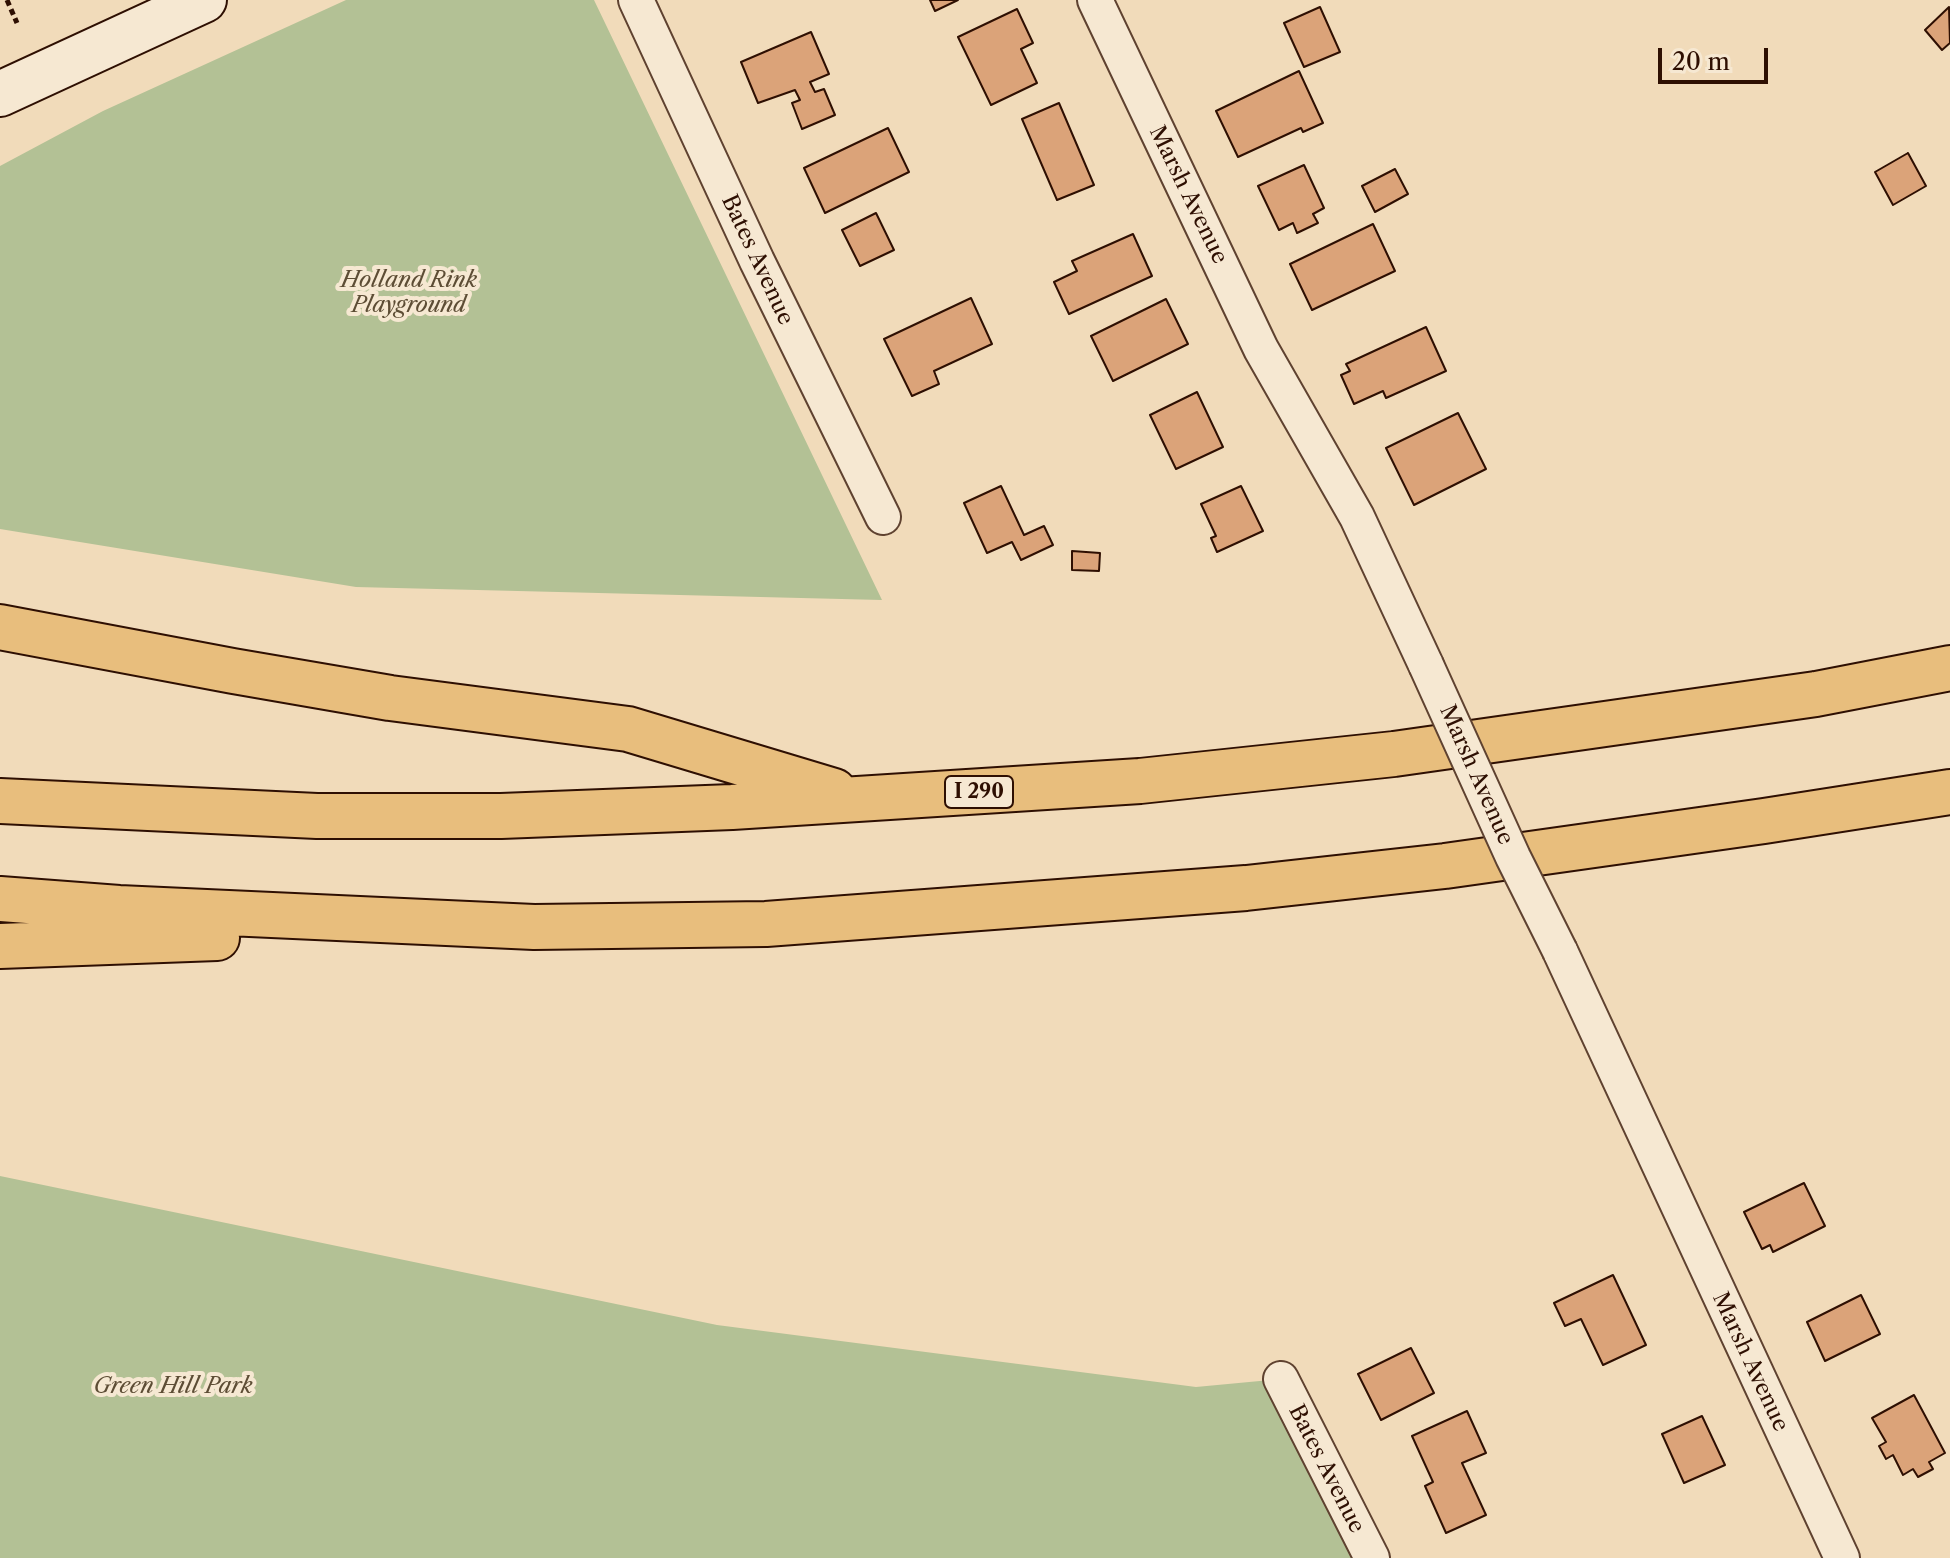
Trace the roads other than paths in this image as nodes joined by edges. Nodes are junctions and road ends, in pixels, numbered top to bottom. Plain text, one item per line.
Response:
1 (204, 0) edge
2 (636, 0) edge
3 (1095, 0) edge
4 (0, 94) edge
5 (883, 517) dead end
6 (0, 627) edge
7 (1950, 668) edge
8 (1950, 792) edge
9 (863, 800) junction
10 (0, 801) edge
11 (0, 899) edge
12 (534, 927) junction
13 (0, 946) edge
14 (1281, 1379) dead end
15 (1372, 1558) edge
16 (1842, 1558) edge

1 - 4 main road
2 - 5 street, Bates Avenue
3 - 16 street, Marsh Avenue, bridge
6 - 9 highway
7 - 9 highway, I 290
8 - 12 highway
9 - 10 highway, I 290
11 - 12 highway
12 - 13 highway
14 - 15 street, Bates Avenue

